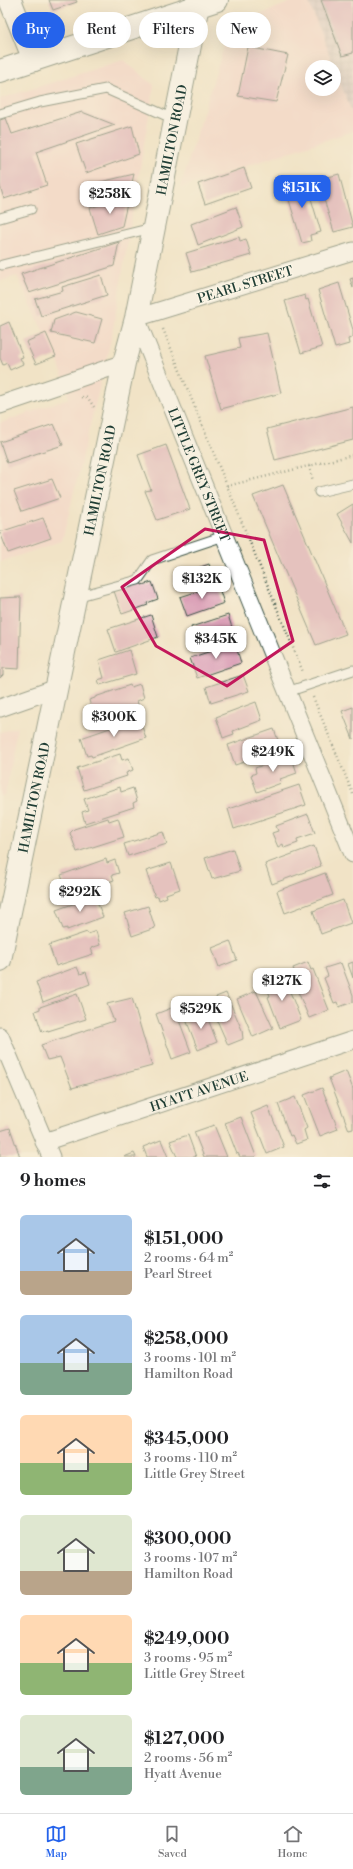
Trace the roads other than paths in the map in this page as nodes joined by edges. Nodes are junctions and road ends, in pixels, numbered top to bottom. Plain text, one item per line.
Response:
1 (10, 0) edge
2 (205, 2) edge
3 (34, 60) junction
4 (0, 70) edge
5 (0, 114) edge
6 (176, 120) junction
7 (31, 209) dead end
8 (0, 218) edge
9 (154, 228) junction
10 (353, 251) edge
11 (2, 265) dead end
12 (136, 318) junction
13 (124, 363) junction
14 (0, 405) edge
15 (353, 484) edge
16 (320, 492) dead end
17 (224, 536) junction
18 (76, 597) junction
19 (353, 670) edge
20 (58, 688) junction
21 (287, 692) junction
22 (0, 708) edge
23 (353, 854) edge
24 (0, 960) edge
25 (0, 1036) edge
26 (353, 1040) edge
27 (47, 1149) edge

1 - 3 main road
2 - 3 main road
2 - 6 main road, HAMILTON ROAD
3 - 4 main road
5 - 6 lane
6 - 9 main road, HAMILTON ROAD
7 - 8 lane
9 - 11 lane
9 - 12 main road, HAMILTON ROAD
10 - 12 street, PEARL STREET
12 - 13 main road, HAMILTON ROAD
12 - 17 street, LITTLE GREY STREET
13 - 14 street
13 - 18 main road, HAMILTON ROAD
15 - 16 lane
17 - 18 lane
17 - 21 street, LITTLE GREY STREET
18 - 20 main road, HAMILTON ROAD
19 - 21 lane
20 - 22 street
20 - 24 main road, HAMILTON ROAD
21 - 23 street, LITTLE GREY STREET
25 - 27 street
26 - 27 street, HYATT AVENUE

